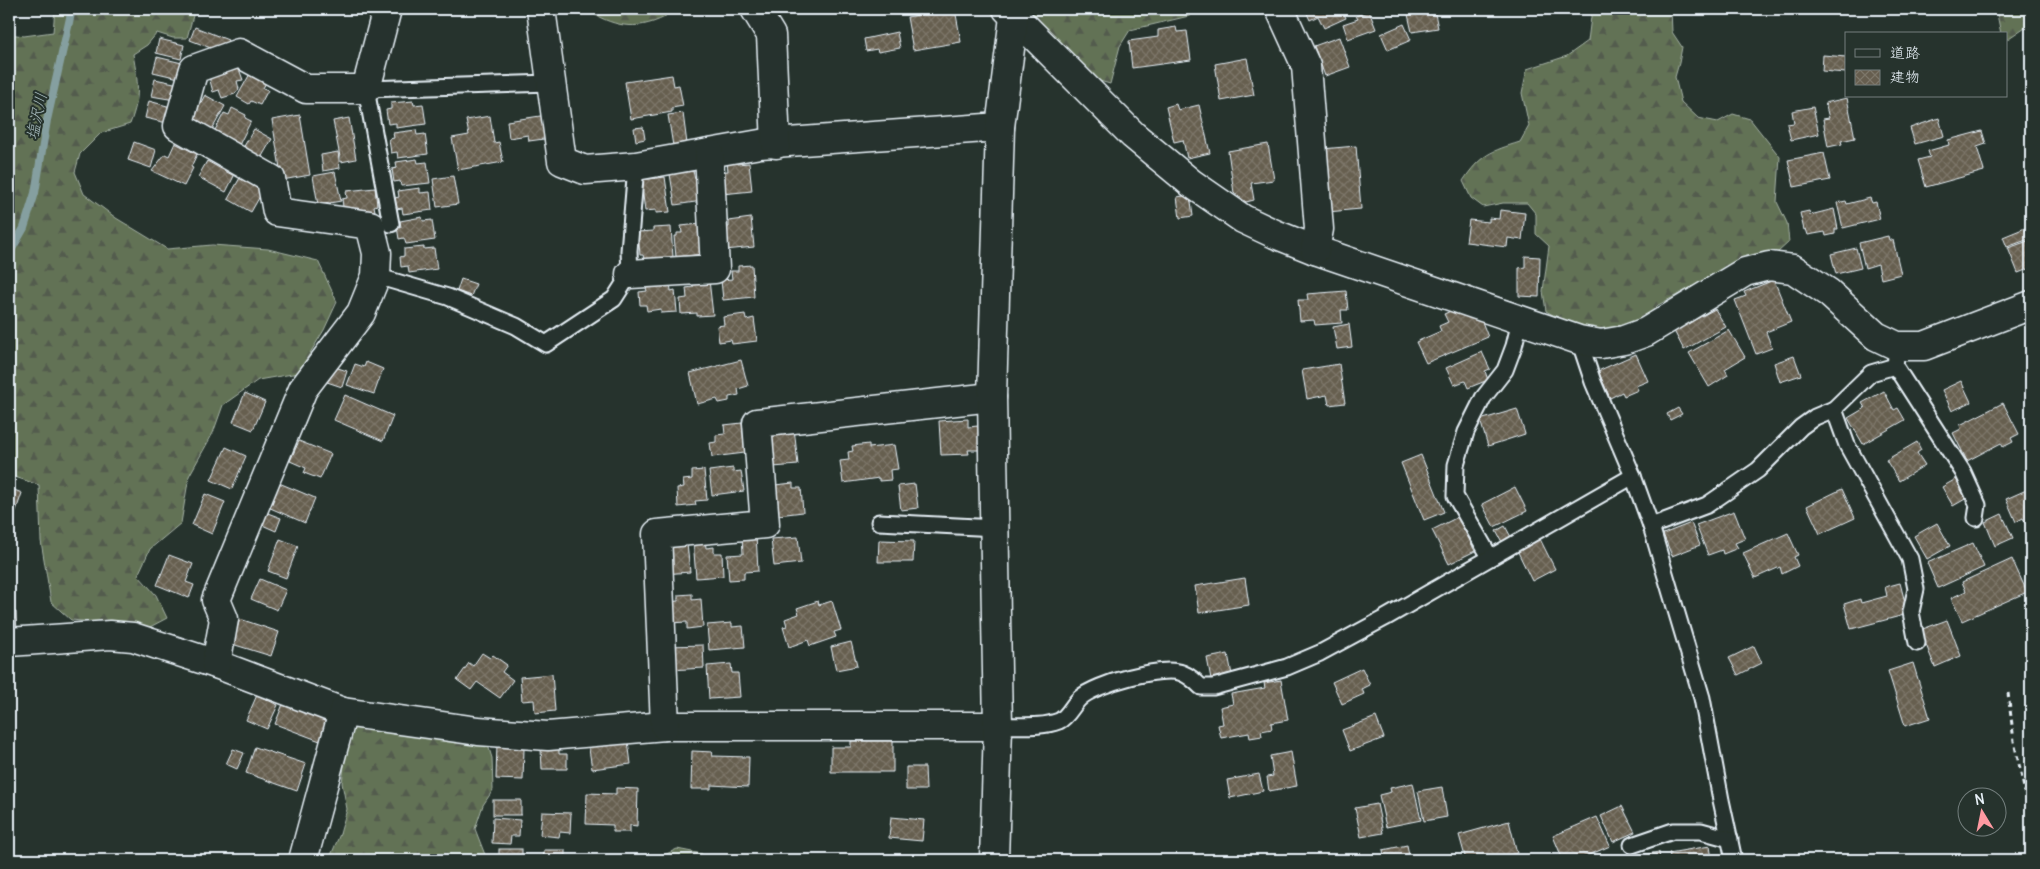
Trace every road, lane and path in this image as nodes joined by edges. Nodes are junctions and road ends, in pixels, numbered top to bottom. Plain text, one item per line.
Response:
1 (387, 9) edge
2 (541, 9) edge
3 (755, 9) edge
4 (1280, 9) edge
5 (1011, 13) edge
6 (551, 83) junction
7 (366, 89) junction
8 (1000, 127) junction
9 (776, 144) junction
10 (709, 154) junction
11 (636, 166) junction
12 (391, 224) dead end
13 (1315, 250) junction
14 (630, 274) junction
15 (376, 276) junction
16 (2031, 305) edge
17 (1520, 321) junction
18 (1579, 340) junction
19 (1896, 356) junction
20 (992, 397) junction
21 (1834, 409) junction
22 (1633, 476) junction
23 (1976, 518) dead end
24 (879, 522) dead end
25 (1651, 526) junction
26 (996, 528) junction
27 (1490, 557) junction
28 (9, 642) edge
29 (1917, 643) dead end
30 (216, 664) junction
31 (2008, 694) dead end
32 (343, 712) junction
33 (665, 726) junction
34 (998, 726) junction
35 (2031, 821) edge
36 (1730, 839) junction
37 (1632, 845) dead end
38 (303, 860) edge
39 (994, 860) edge
40 (1734, 860) edge

1 - 7 street
2 - 6 street
3 - 9 street
4 - 13 street
5 - 8 street
5 - 13 street
6 - 7 lane
6 - 11 street
7 - 12 lane
7 - 15 street
8 - 9 street
8 - 20 street
9 - 10 street
10 - 11 street
10 - 14 street
11 - 14 lane
13 - 17 street
14 - 15 lane
15 - 30 street
16 - 19 street
17 - 18 street
17 - 27 lane
18 - 19 street
18 - 22 lane
19 - 21 lane
19 - 23 lane
20 - 26 street
20 - 33 street
21 - 25 lane
21 - 29 lane
22 - 25 lane
22 - 27 lane
24 - 26 lane
25 - 36 lane
26 - 34 street
27 - 34 lane
28 - 30 street
30 - 32 street
31 - 35 path
32 - 33 street
32 - 38 street
33 - 34 street
34 - 39 street
36 - 37 lane
36 - 40 lane

